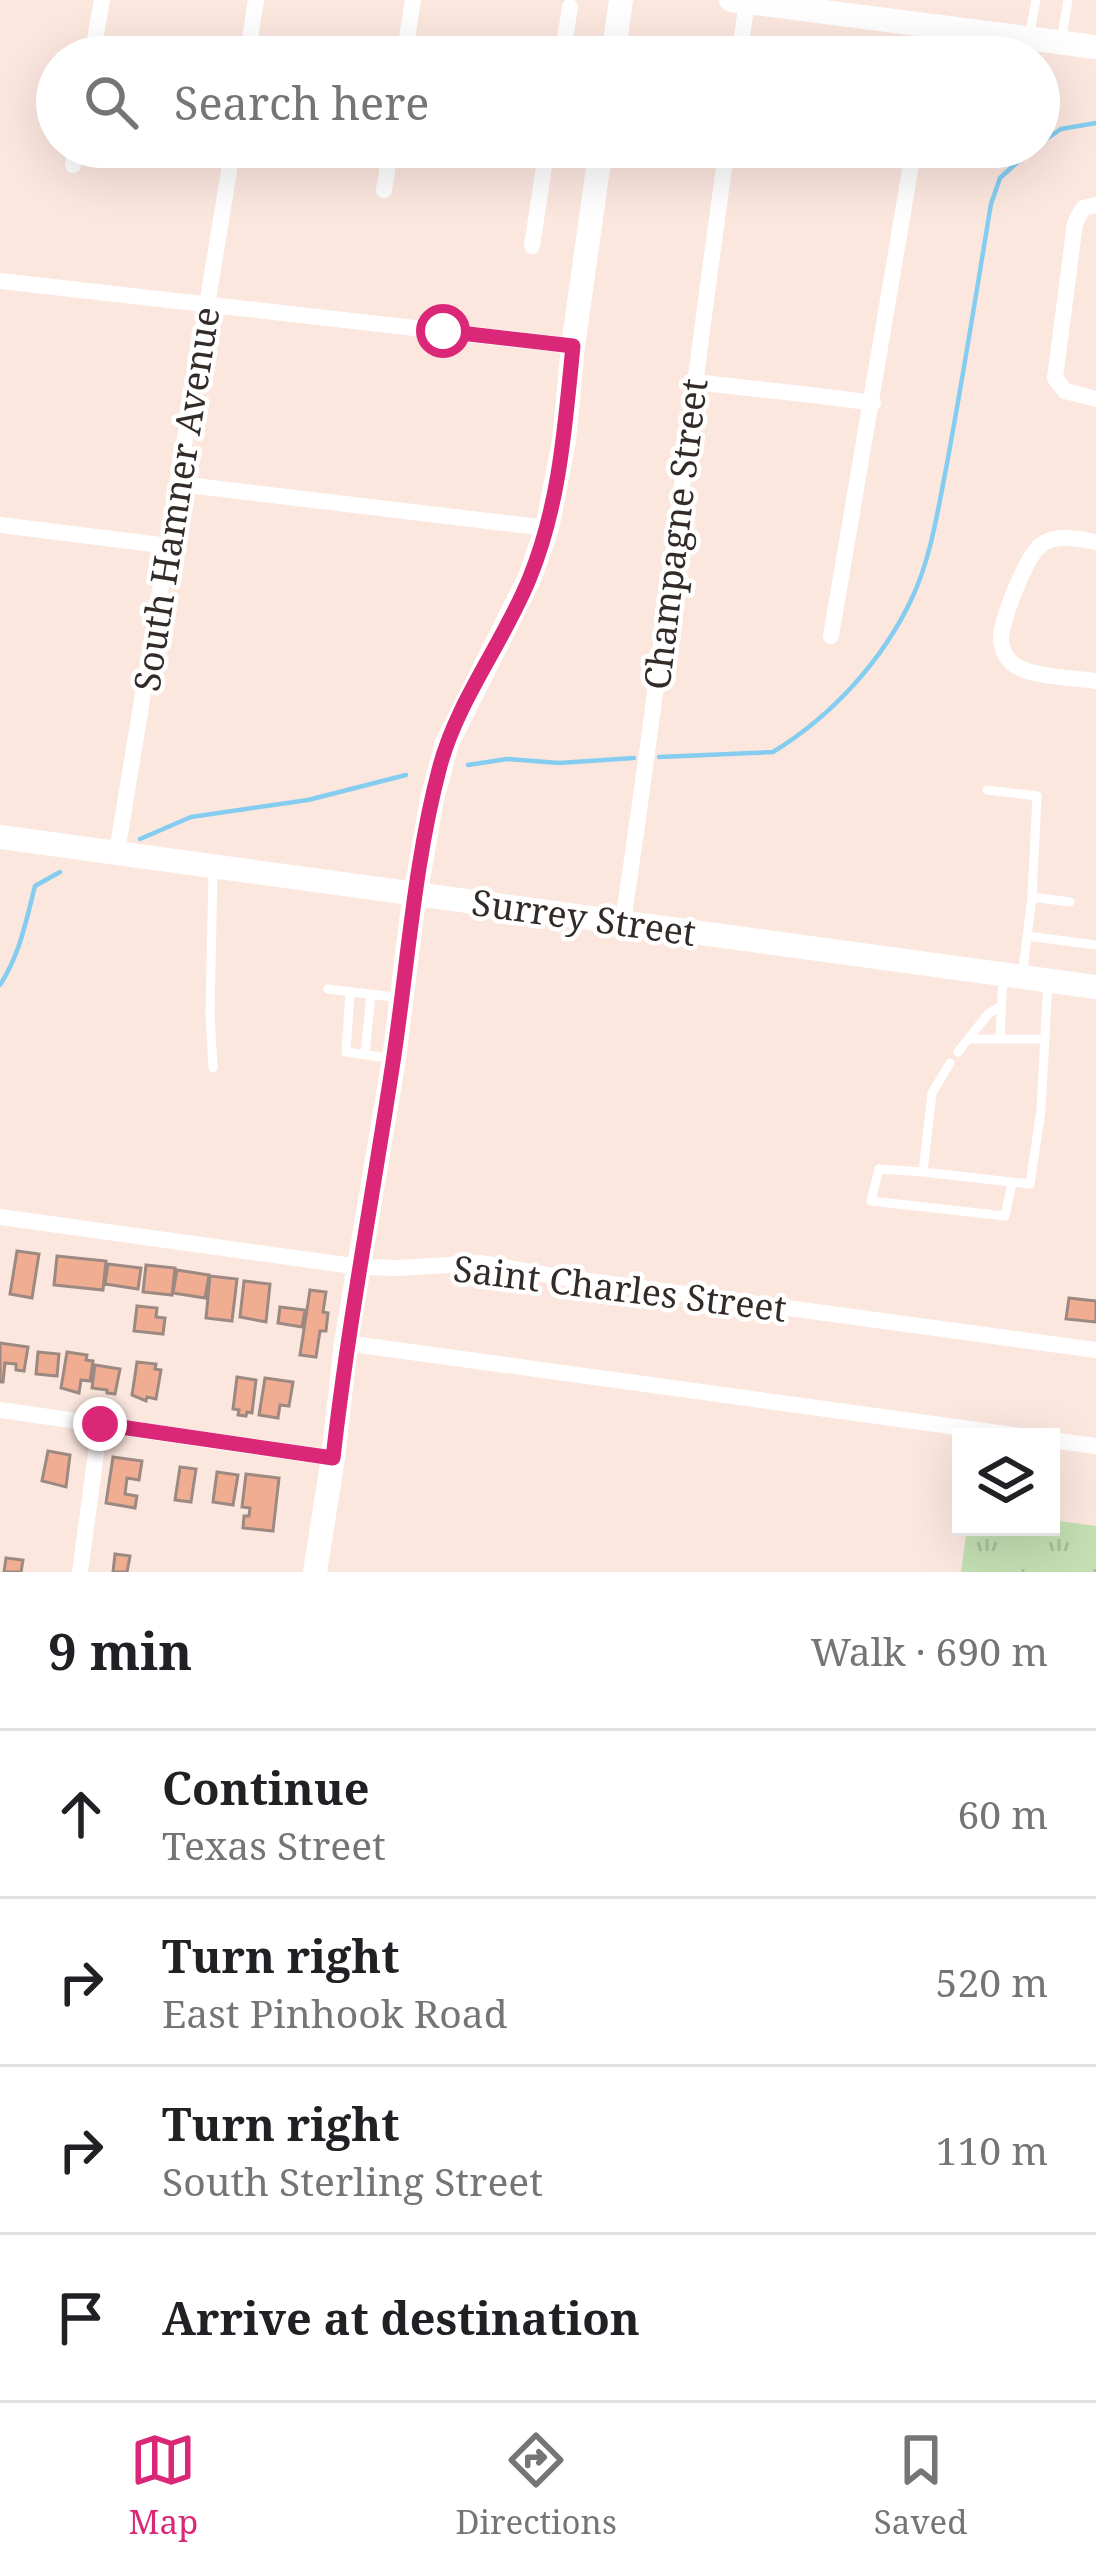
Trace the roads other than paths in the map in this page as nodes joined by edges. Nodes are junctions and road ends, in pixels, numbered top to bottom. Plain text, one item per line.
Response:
1 (102, 0) edge
2 (256, 0) edge
3 (412, 0) edge
4 (621, 0) edge
5 (1036, 0) edge
6 (1068, 0) edge
7 (739, 1) edge
8 (800, 4) edge
9 (570, 7) dead end
10 (96, 36) edge
11 (250, 36) edge
12 (407, 36) edge
13 (565, 36) edge
14 (616, 36) edge
15 (739, 36) edge
16 (974, 36) edge
17 (1016, 36) edge
18 (1061, 42) joint
19 (1096, 47) edge
20 (230, 168) edge
21 (388, 168) edge
22 (545, 168) edge
23 (598, 168) edge
24 (724, 168) edge
25 (911, 168) edge
26 (385, 190) dead end
27 (1096, 205) edge
28 (532, 246) dead end
29 (0, 281) edge
30 (208, 304) junction
31 (573, 346) junction
32 (694, 382) junction
33 (1096, 398) edge
34 (873, 403) junction
35 (179, 484) junction
36 (0, 525) edge
37 (547, 528) junction
38 (1096, 542) edge
39 (169, 546) junction
40 (831, 636) dead end
41 (1096, 681) edge
42 (987, 790) dead end
43 (0, 837) edge
44 (117, 852) junction
45 (213, 866) junction
46 (415, 895) junction
47 (1032, 896) junction
48 (1070, 902) dead end
49 (623, 922) junction
50 (1028, 935) junction
51 (1096, 945) edge
52 (1024, 977) junction
53 (1096, 987) edge
54 (328, 989) dead end
55 (350, 992) junction
56 (371, 994) junction
57 (401, 998) junction
58 (1001, 1006) junction
59 (969, 1039) junction
60 (1000, 1039) junction
61 (1045, 1039) junction
62 (958, 1052) dead end
63 (365, 1054) junction
64 (394, 1059) junction
65 (950, 1063) dead end
66 (213, 1068) dead end
67 (923, 1172) junction
68 (1012, 1183) junction
69 (0, 1217) edge
70 (361, 1267) junction
71 (346, 1343) junction
72 (1096, 1350) edge
73 (0, 1410) edge
74 (100, 1424) junction
75 (964, 1428) edge
76 (1060, 1441) edge
77 (1096, 1446) edge
78 (333, 1458) junction
79 (80, 1572) edge
80 (315, 1572) edge

1 - 10 street
2 - 11 street
3 - 12 street
4 - 14 main road
5 - 17 lane
6 - 18 lane
7 - 8 main road
7 - 15 street
8 - 16 main road
9 - 13 street
18 - 19 main road
20 - 30 street, South Hamner Avenue
21 - 26 street
22 - 28 street
23 - 31 main road
24 - 32 street, Champagne Street
25 - 34 street
27 - 33 street
29 - 30 street
30 - 31 street
30 - 35 street, South Hamner Avenue
31 - 37 main road
32 - 34 street
32 - 49 street, Champagne Street
34 - 40 street
35 - 37 street
35 - 39 street, South Hamner Avenue
36 - 39 street
37 - 46 main road
38 - 41 street
39 - 44 street, South Hamner Avenue
42 - 47 lane
43 - 44 main road, Surrey Street
44 - 45 main road, Surrey Street
45 - 46 main road, Surrey Street
45 - 66 lane
46 - 49 main road, Surrey Street
46 - 57 main road
47 - 48 lane
47 - 50 lane
49 - 52 main road, Surrey Street
50 - 51 lane
50 - 52 lane
52 - 53 main road, Surrey Street
52 - 58 lane
52 - 61 lane
54 - 55 lane
55 - 56 lane
55 - 63 lane
56 - 57 lane
56 - 63 lane
57 - 64 main road
58 - 59 lane
58 - 60 lane
59 - 60 lane
59 - 62 lane
60 - 61 lane
61 - 68 lane
63 - 64 lane
64 - 70 main road
65 - 67 lane
67 - 68 lane
67 - 68 lane
69 - 70 street, Saint Charles Street
70 - 71 main road
70 - 72 street, Saint Charles Street
71 - 75 street
71 - 78 main road
73 - 74 street
74 - 78 street
74 - 79 street
76 - 77 street
78 - 80 main road

